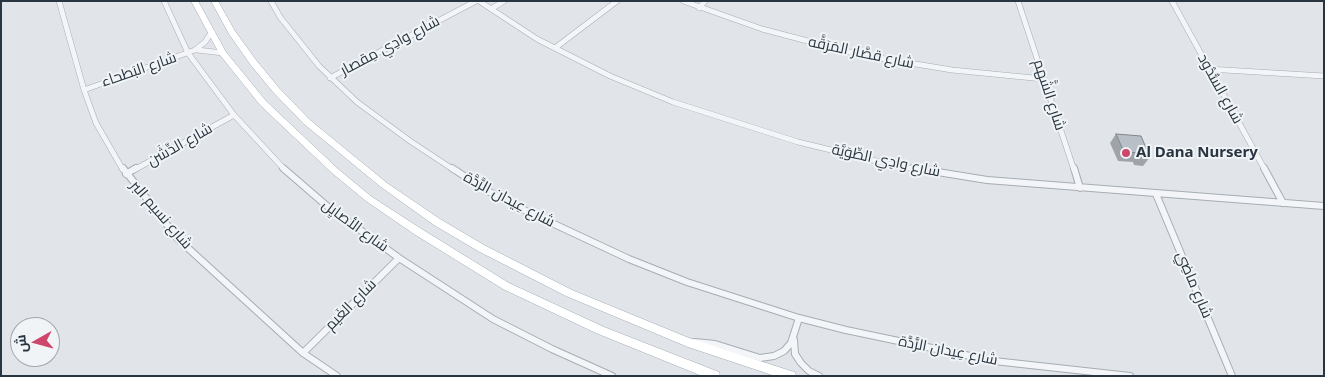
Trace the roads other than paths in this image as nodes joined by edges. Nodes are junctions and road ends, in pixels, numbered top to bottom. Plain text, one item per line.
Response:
1 (60, 1) edge
2 (164, 1) edge
3 (194, 1) edge
4 (270, 1) edge
5 (478, 1) edge
6 (504, 1) edge
7 (617, 1) edge
8 (683, 1) edge
9 (705, 1) edge
10 (1018, 1) edge
11 (1172, 1) edge
12 (216, 3) edge
13 (699, 8) junction
14 (491, 9) junction
15 (211, 33) junction
16 (555, 48) junction
17 (195, 50) junction
18 (188, 53) junction
19 (223, 53) junction
20 (1208, 69) junction
21 (1324, 76) edge
22 (330, 78) junction
23 (1044, 79) junction
24 (84, 90) junction
25 (234, 115) junction
26 (126, 174) junction
27 (1080, 188) junction
28 (1156, 194) junction
29 (1283, 203) junction
30 (1324, 206) edge
31 (400, 258) junction
32 (799, 318) junction
33 (794, 338) junction
34 (688, 342) junction
35 (303, 352) junction
36 (703, 373) edge
37 (337, 376) edge
38 (612, 376) edge
39 (715, 376) edge
40 (791, 376) edge
41 (819, 376) edge
42 (1130, 376) edge
43 (1232, 376) edge

1 - 24 street, شارع نسيم البر
2 - 18 street, شارع الأصايِل
3 - 15 main road
4 - 22 street, شارع عِيدان الرَّدَّة
5 - 14 street, شارع وادِي الطِّوَيَّة
5 - 22 street, شارع وادِي مِقصار
6 - 14 street
7 - 16 street
8 - 13 street, شارع قصَّار المَرَقَّه
9 - 13 street
10 - 23 street, شارع الشَّهم
11 - 20 street, شارع السُّدُود
12 - 34 main road
13 - 23 street, شارع قصَّار المَرَقَّه
14 - 16 street, شارع وادِي الطِّوَيَّة
15 - 17 street, شارع البَطحاء
15 - 19 main road
16 - 27 street, شارع وادِي الطِّوَيَّة
17 - 18 street, شارع البَطحاء
17 - 19 street, شارع البَطحاء
18 - 24 street, شارع البَطحاء
18 - 25 street, شارع الأصايِل
19 - 36 main road
20 - 21 street
20 - 29 street, شارع السُّدُود
22 - 32 street, شارع عِيدان الرَّدَّة
23 - 27 street, شارع الشَّهم
24 - 26 street, شارع نسيم البر
25 - 26 street, شارع الدِّشَن
25 - 31 street, شارع الأصايِل
26 - 35 street, شارع نسيم البر
27 - 28 street, شارع وادِي الطِّوَيَّة
28 - 29 street, شارع وادِي الطِّوَيَّة
28 - 43 street, شارع ماضِي
29 - 30 street, شارع وادِي الطِّوَيَّة
31 - 35 street, شارع الغَيم
31 - 38 street, شارع الأصايِل
32 - 33 street
32 - 42 street, شارع عِيدان الرَّدَّة
33 - 34 street
33 - 41 street
34 - 40 main road
35 - 37 street, شارع نسيم البر
36 - 39 main road

